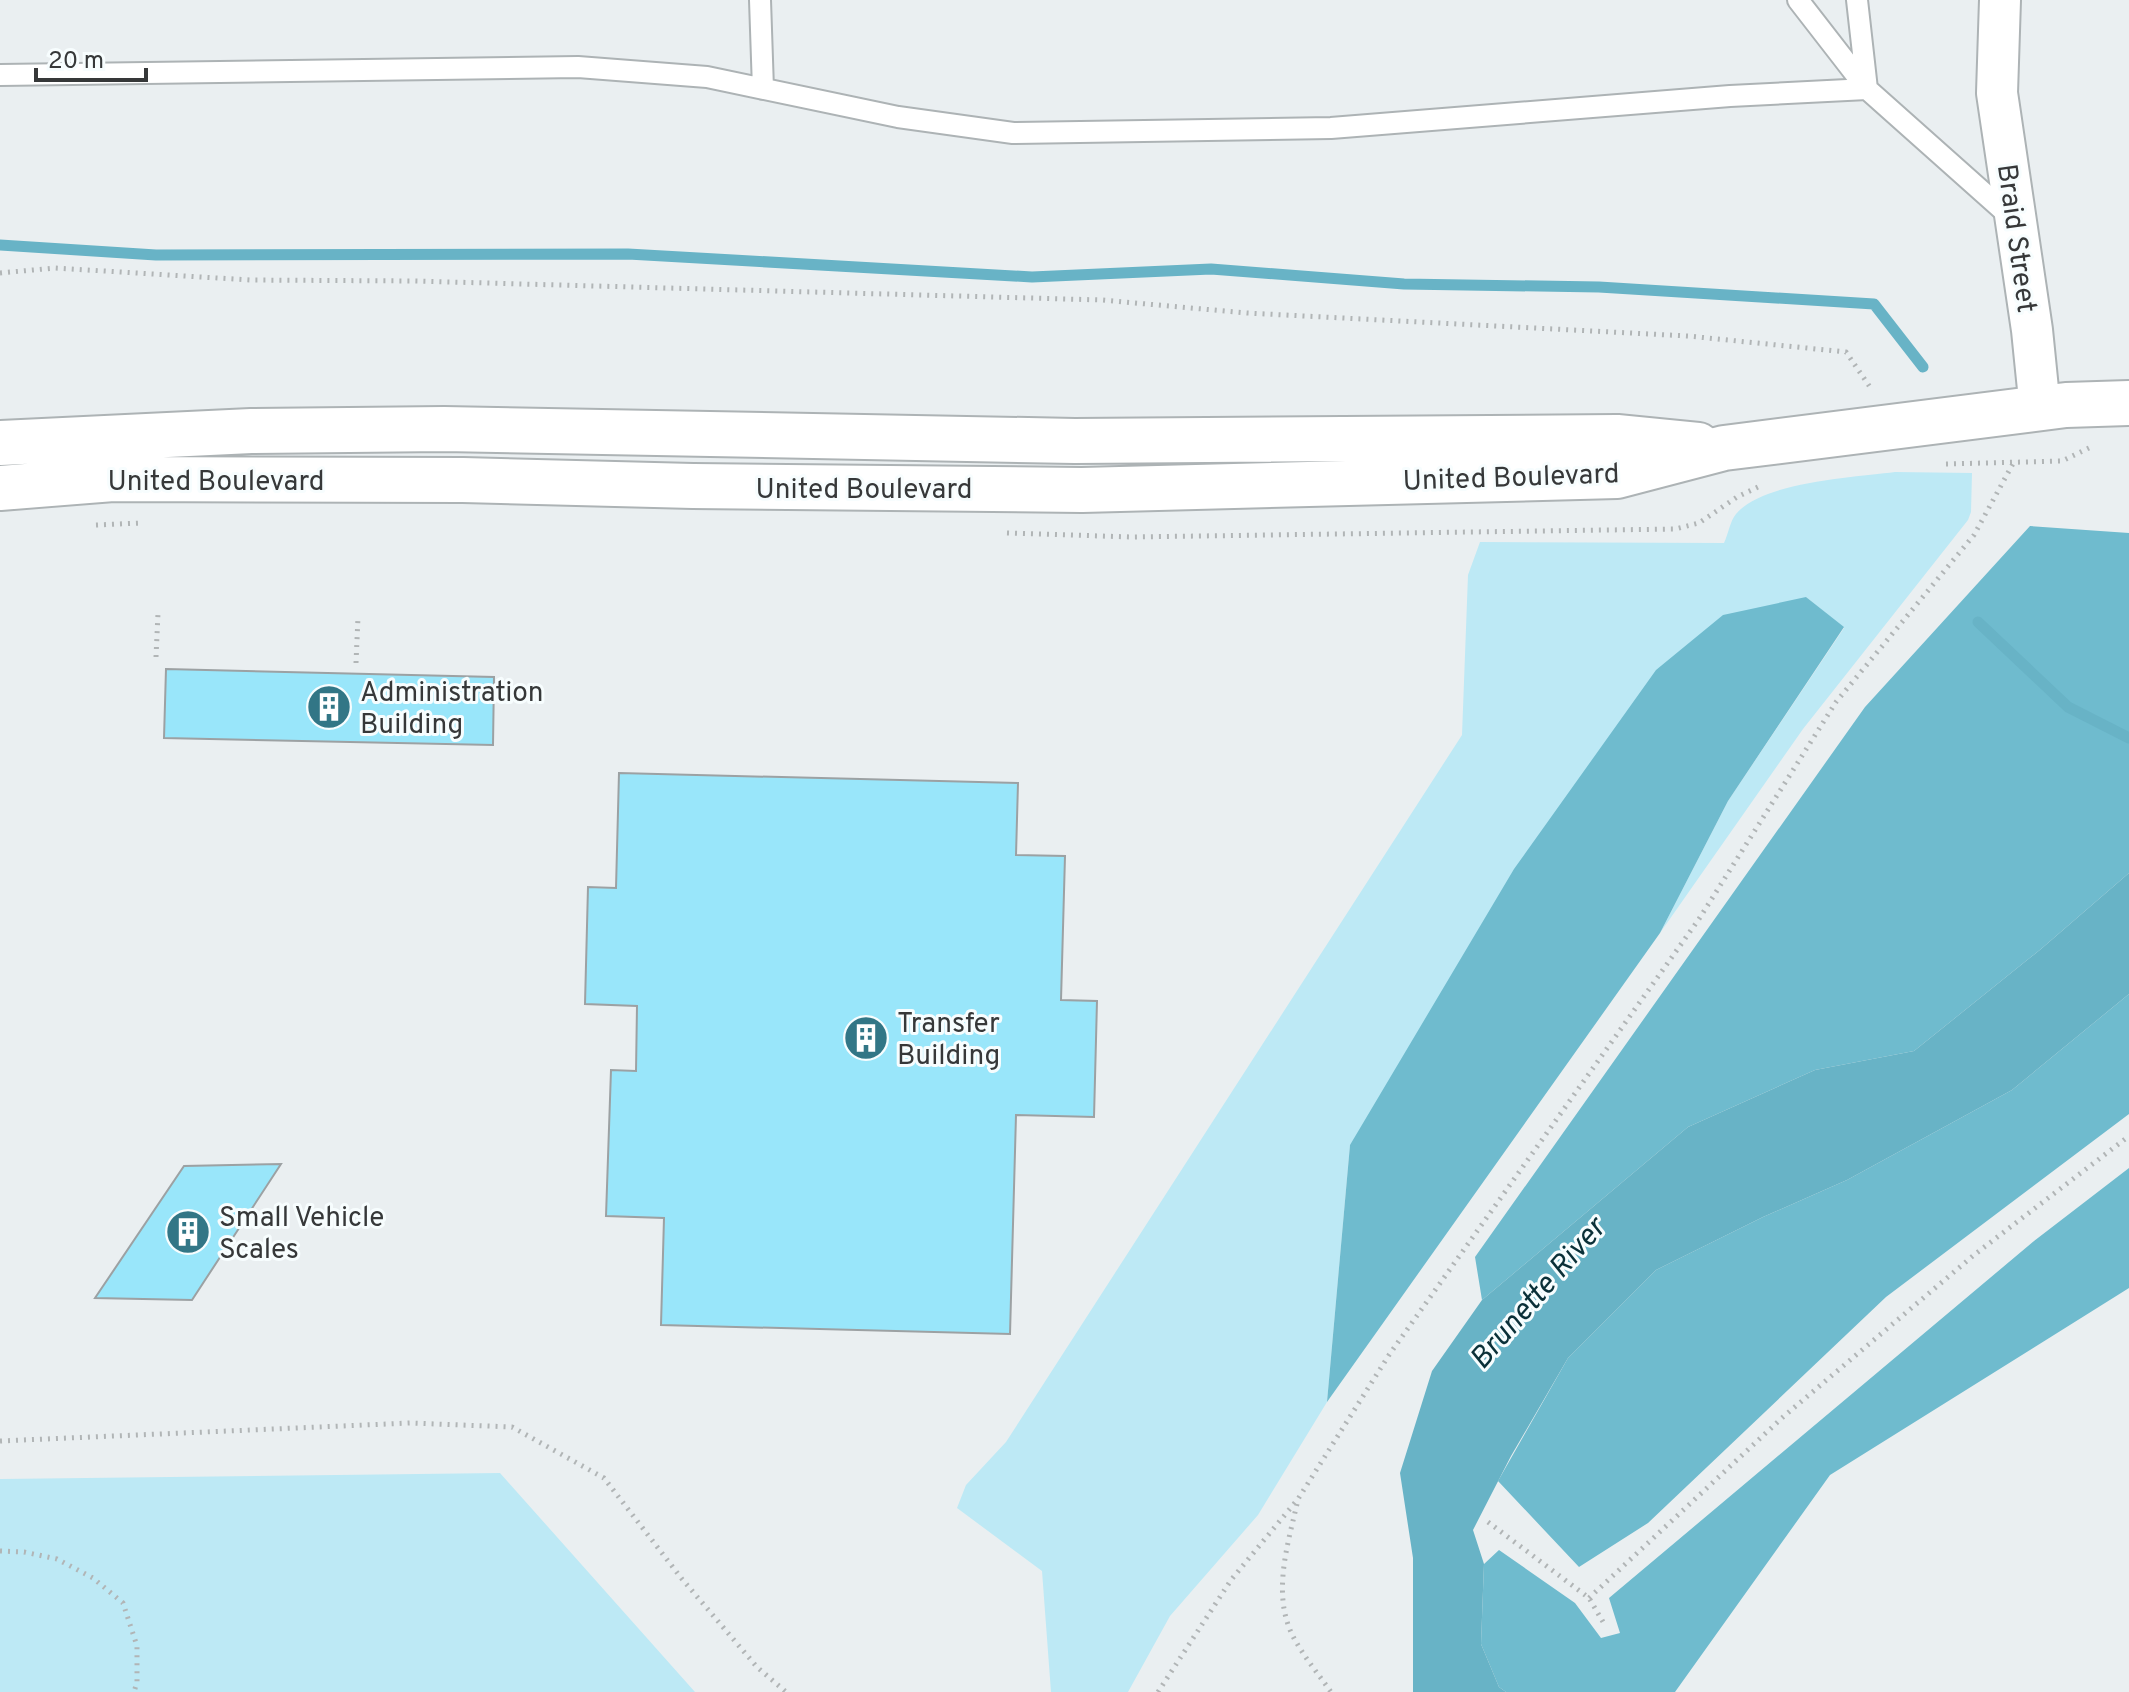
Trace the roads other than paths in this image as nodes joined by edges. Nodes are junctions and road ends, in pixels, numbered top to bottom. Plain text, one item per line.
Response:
1 (760, 0) edge
2 (1798, 0) edge
3 (1857, 0) edge
4 (2000, 0) edge
5 (0, 75) edge
6 (763, 89) junction
7 (1867, 89) junction
8 (2016, 222) junction
9 (2040, 409) junction
10 (2115, 416) edge
11 (0, 443) edge
12 (1724, 448) junction
13 (0, 488) edge

1 - 6 lane
2 - 7 lane
3 - 7 lane
4 - 8 street, Braid Street
5 - 6 lane
6 - 7 lane
7 - 8 lane
8 - 9 street, Braid Street
9 - 10 street
9 - 12 street, United Boulevard
11 - 12 street, United Boulevard
12 - 13 street, United Boulevard

